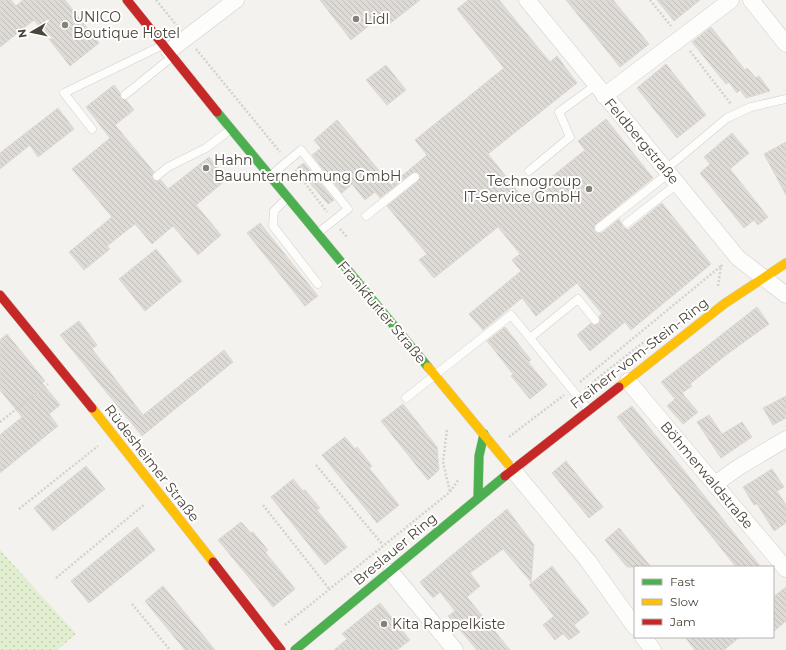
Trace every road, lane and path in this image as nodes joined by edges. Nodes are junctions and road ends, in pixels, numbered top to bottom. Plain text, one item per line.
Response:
1 (127, 0) edge
2 (156, 0) edge
3 (236, 0) edge
4 (527, 0) edge
5 (650, 0) edge
6 (731, 0) edge
7 (751, 0) edge
8 (180, 29) dead end
9 (680, 38) junction
10 (786, 44) edge
11 (169, 51) junction
12 (198, 51) dead end
13 (600, 90) junction
14 (125, 95) dead end
15 (786, 99) edge
16 (738, 112) junction
17 (92, 129) dead end
18 (232, 129) junction
19 (287, 161) junction
20 (529, 171) dead end
21 (671, 175) junction
22 (157, 176) dead end
23 (270, 176) junction
24 (415, 177) dead end
25 (288, 198) junction
26 (366, 216) dead end
27 (334, 221) junction
28 (627, 223) dead end
29 (599, 228) dead end
30 (317, 234) junction
31 (349, 240) dead end
32 (728, 263) dead end
33 (786, 263) edge
34 (721, 266) junction
35 (760, 277) junction
36 (318, 284) dead end
37 (712, 291) dead end
38 (0, 295) edge
39 (786, 295) edge
40 (595, 320) dead end
41 (655, 334) dead end
42 (530, 338) junction
43 (63, 373) junction
44 (434, 375) junction
45 (628, 381) junction
46 (573, 392) junction
47 (406, 398) dead end
48 (588, 410) junction
49 (0, 422) edge
50 (447, 430) dead end
51 (504, 431) dead end
52 (113, 434) junction
53 (484, 434) junction
54 (508, 437) junction
55 (786, 439) edge
56 (514, 441) dead end
57 (316, 465) dead end
58 (513, 470) junction
59 (461, 476) dead end
60 (715, 484) junction
61 (450, 492) junction
62 (158, 493) junction
63 (478, 498) junction
64 (263, 505) dead end
65 (19, 509) dead end
66 (383, 545) junction
67 (786, 569) edge
68 (391, 572) junction
69 (56, 578) dead end
70 (330, 590) junction
71 (132, 604) dead end
72 (634, 625) edge
73 (268, 635) junction
74 (644, 638) edge
75 (170, 650) edge
76 (281, 650) edge
77 (295, 650) edge
78 (455, 650) edge
79 (652, 650) edge

1 - 11 street, Frankfurter Straße
2 - 8 path
3 - 11 street
4 - 13 street, Feldbergstraße
5 - 9 path
6 - 9 street
7 - 10 street
9 - 13 street
9 - 16 path
11 - 14 lane
11 - 17 lane
11 - 18 street, Frankfurter Straße
12 - 19 path
13 - 20 lane
13 - 21 street, Feldbergstraße
15 - 16 lane
16 - 21 lane
18 - 22 lane
18 - 23 street, Frankfurter Straße
19 - 23 lane
19 - 27 path
19 - 27 lane
21 - 28 lane
21 - 29 lane
21 - 35 street, Feldbergstraße
23 - 25 street, Frankfurter Straße
24 - 26 lane
25 - 30 street, Frankfurter Straße
25 - 36 lane
27 - 30 lane
27 - 31 path
30 - 44 street, Frankfurter Straße
32 - 34 path
33 - 35 street, Freiherr-vom-Stein-Ring
34 - 37 path
34 - 46 path
35 - 39 street, Feldbergstraße
35 - 45 street, Freiherr-vom-Stein-Ring
38 - 43 street, Rüdesheimer Straße
40 - 42 lane
41 - 46 path
42 - 44 lane
42 - 46 lane
43 - 49 path
43 - 52 street, Rüdesheimer Straße
44 - 47 lane
44 - 53 street, Frankfurter Straße
45 - 48 street, Freiherr-vom-Stein-Ring
45 - 60 street, Böhmerwaldstraße
46 - 48 lane
46 - 54 path
48 - 58 street, Freiherr-vom-Stein-Ring
50 - 61 path
51 - 54 path
52 - 62 street, Rüdesheimer Straße
52 - 65 path
53 - 58 street, Frankfurter Straße
53 - 63 street
54 - 56 path
55 - 60 street
57 - 66 path
58 - 63 street, Breslauer Ring
58 - 72 street, Frankfurter Straße
59 - 61 path
60 - 67 street, Böhmerwaldstraße
61 - 66 path
62 - 69 path
62 - 73 street, Rüdesheimer Straße
63 - 68 street, Breslauer Ring
64 - 70 path
66 - 70 path
68 - 77 street, Breslauer Ring
68 - 78 street
70 - 73 path
71 - 75 path
73 - 76 street, Rüdesheimer Straße
74 - 79 street

